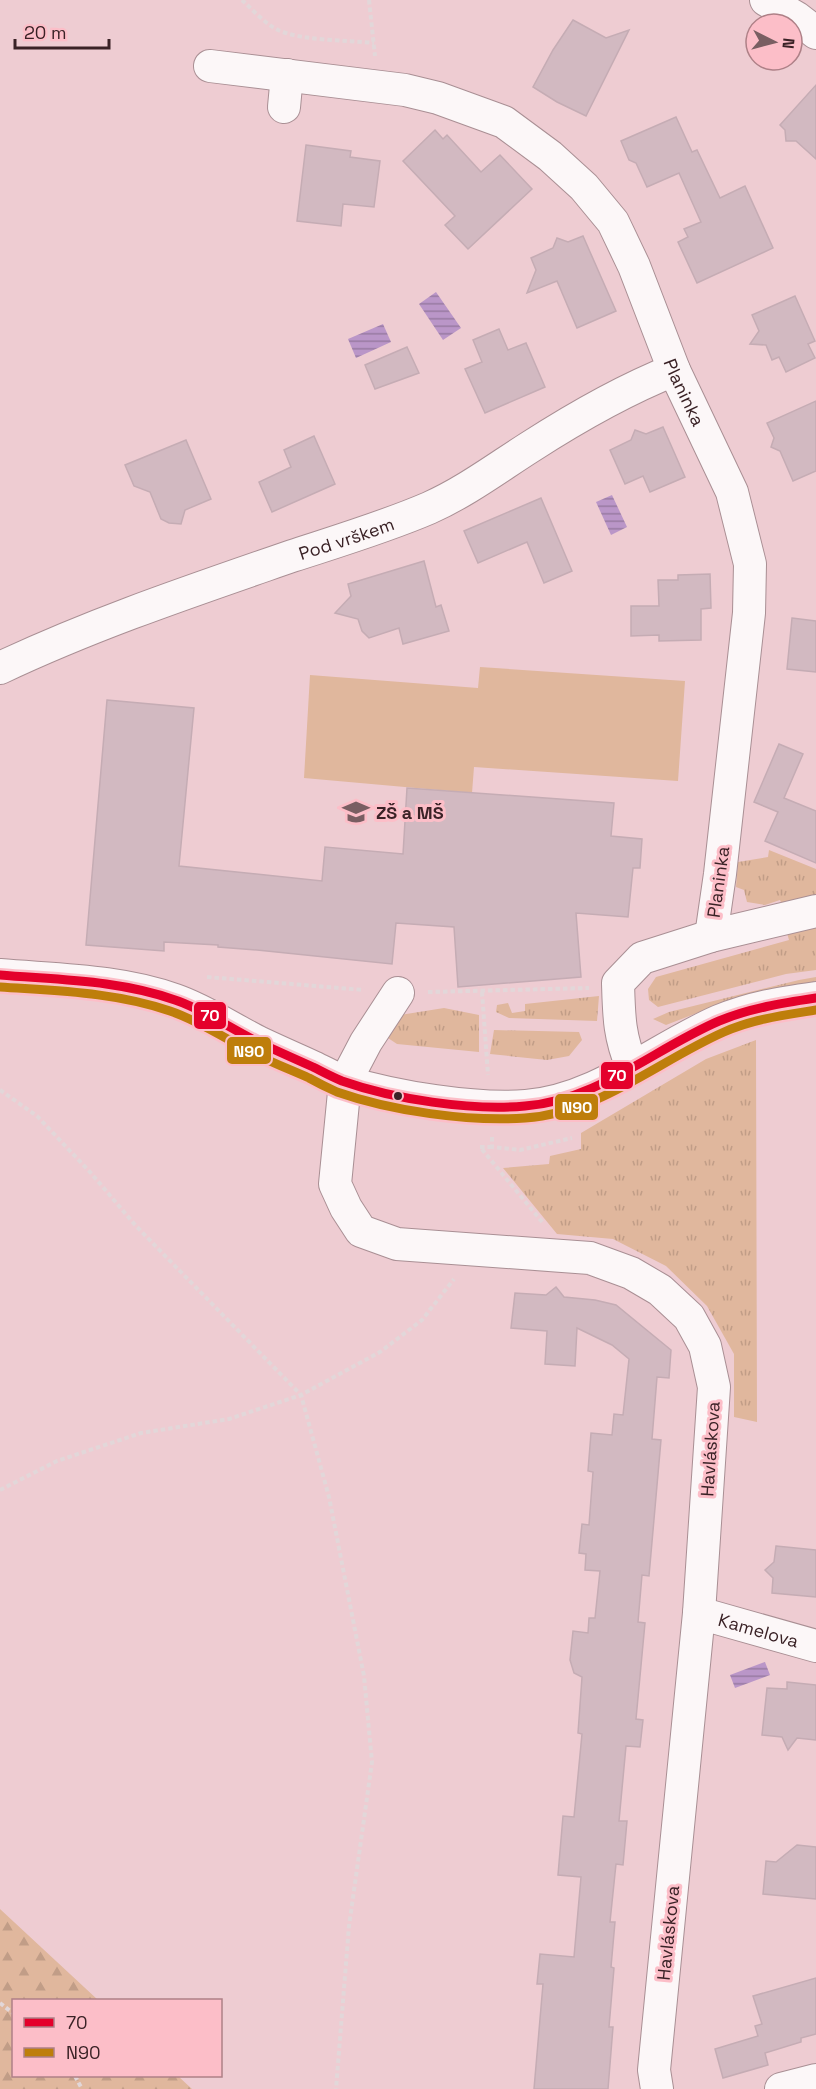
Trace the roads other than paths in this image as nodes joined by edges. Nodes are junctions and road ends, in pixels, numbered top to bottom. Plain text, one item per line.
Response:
1 (766, 0) edge
2 (816, 33) edge
3 (210, 66) dead end
4 (287, 75) junction
5 (284, 107) dead end
6 (674, 370) junction
7 (0, 668) edge
8 (816, 911) edge
9 (711, 936) junction
10 (0, 975) edge
11 (398, 993) road end
12 (816, 998) edge
13 (632, 1067) junction
14 (345, 1082) junction
15 (699, 1613) junction
16 (816, 1646) edge
17 (816, 2080) edge
18 (657, 2089) edge
19 (781, 2089) edge

1 - 2 street
3 - 4 street, Planinka
4 - 5 street
4 - 6 street, Planinka
6 - 7 street, Pod vrškem
6 - 9 street, Planinka
8 - 9 street
9 - 13 street
10 - 14 street
11 - 14 street
12 - 13 street
13 - 14 street
14 - 15 street, Havláskova
15 - 16 street, Kamelova
15 - 18 street, Havláskova
17 - 19 street

